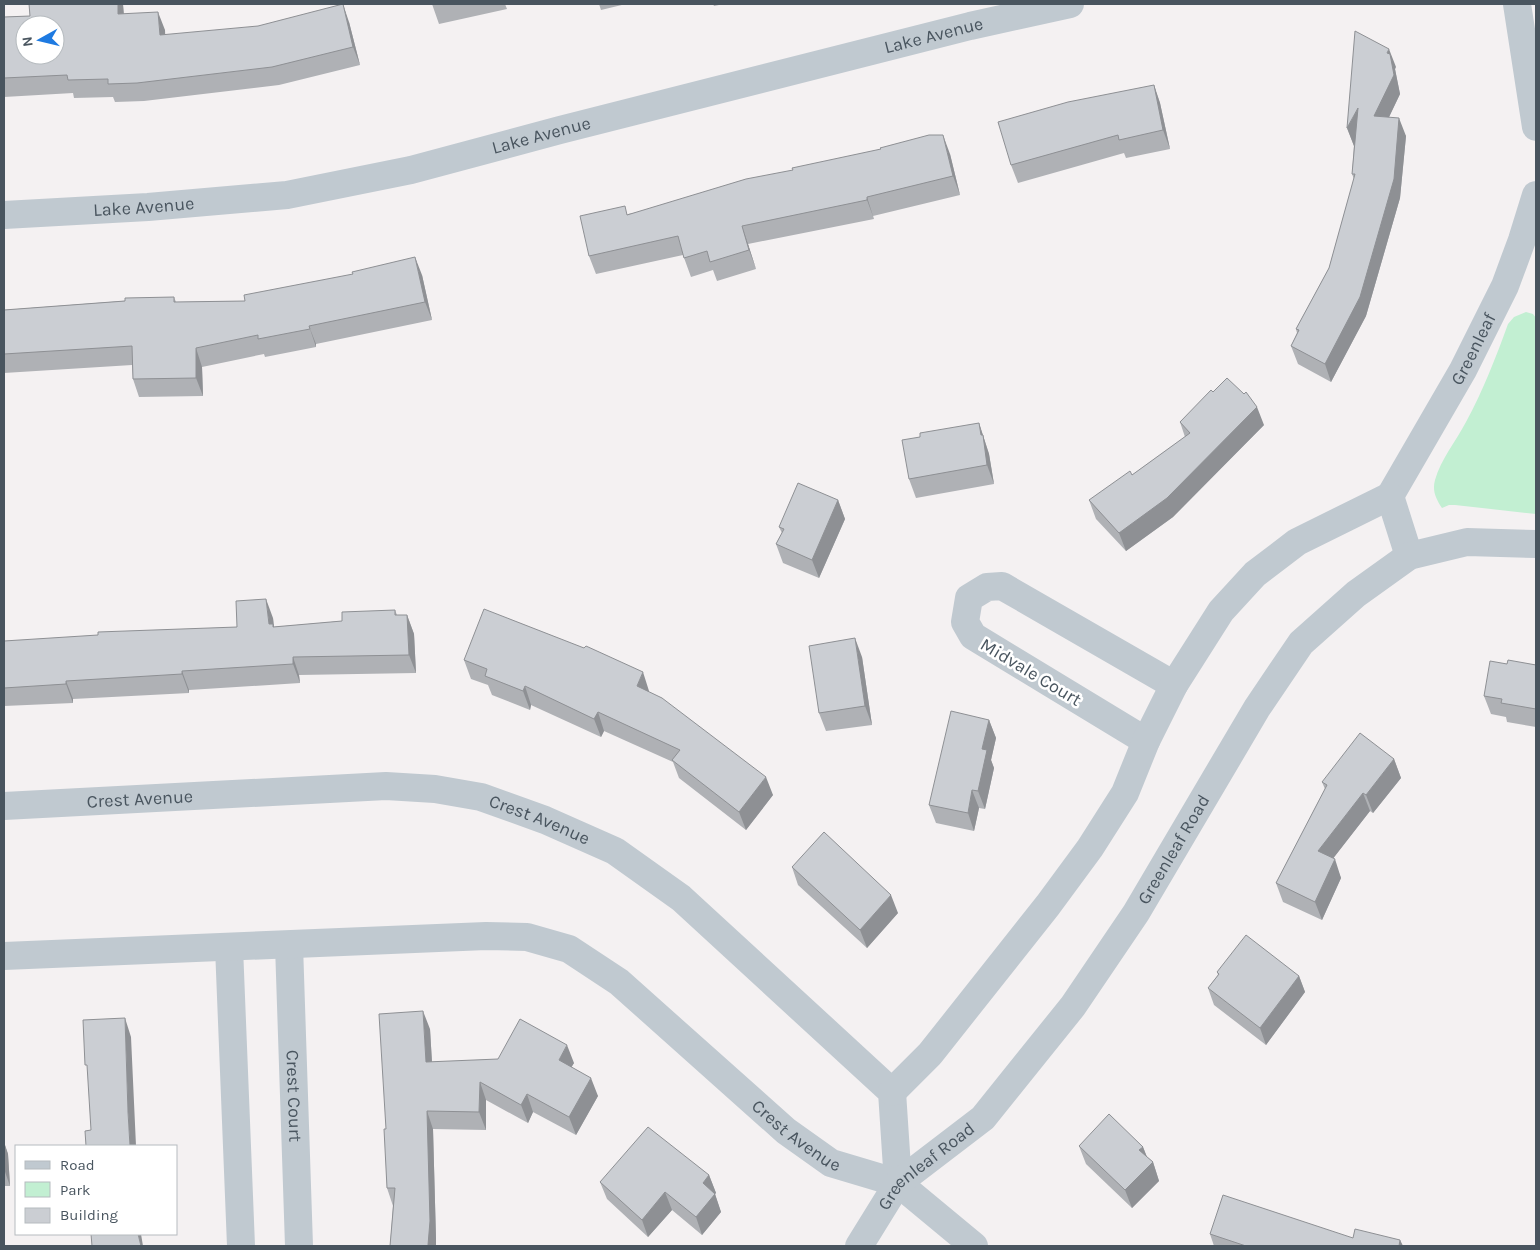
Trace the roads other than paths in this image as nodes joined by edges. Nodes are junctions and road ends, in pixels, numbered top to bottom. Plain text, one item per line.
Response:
1 (1070, 4) edge
2 (1517, 4) edge
3 (1536, 127) edge
4 (1536, 195) edge
5 (4, 216) edge
6 (1390, 496) junction
7 (1536, 544) edge
8 (1409, 556) junction
9 (1174, 685) junction
10 (1146, 741) junction
11 (4, 806) edge
12 (289, 945) junction
13 (230, 947) junction
14 (4, 956) edge
15 (892, 1092) junction
16 (898, 1183) junction
17 (241, 1246) edge
18 (299, 1246) edge
19 (859, 1246) edge
20 (974, 1246) edge

1 - 5 street, Lake Avenue
2 - 3 street
4 - 6 street, Greenleaf
6 - 8 street
6 - 9 street
7 - 8 street, Greenleaf Road
8 - 16 street, Greenleaf Road
9 - 10 street
9 - 10 street, Midvale Court
10 - 15 street
11 - 15 street, Crest Avenue
12 - 13 street, Crest Avenue
12 - 16 street, Crest Avenue
12 - 18 street, Crest Court
13 - 14 street, Crest Avenue
13 - 17 street
15 - 16 street
16 - 19 street, Greenleaf Road
16 - 20 street, Crest Avenue

